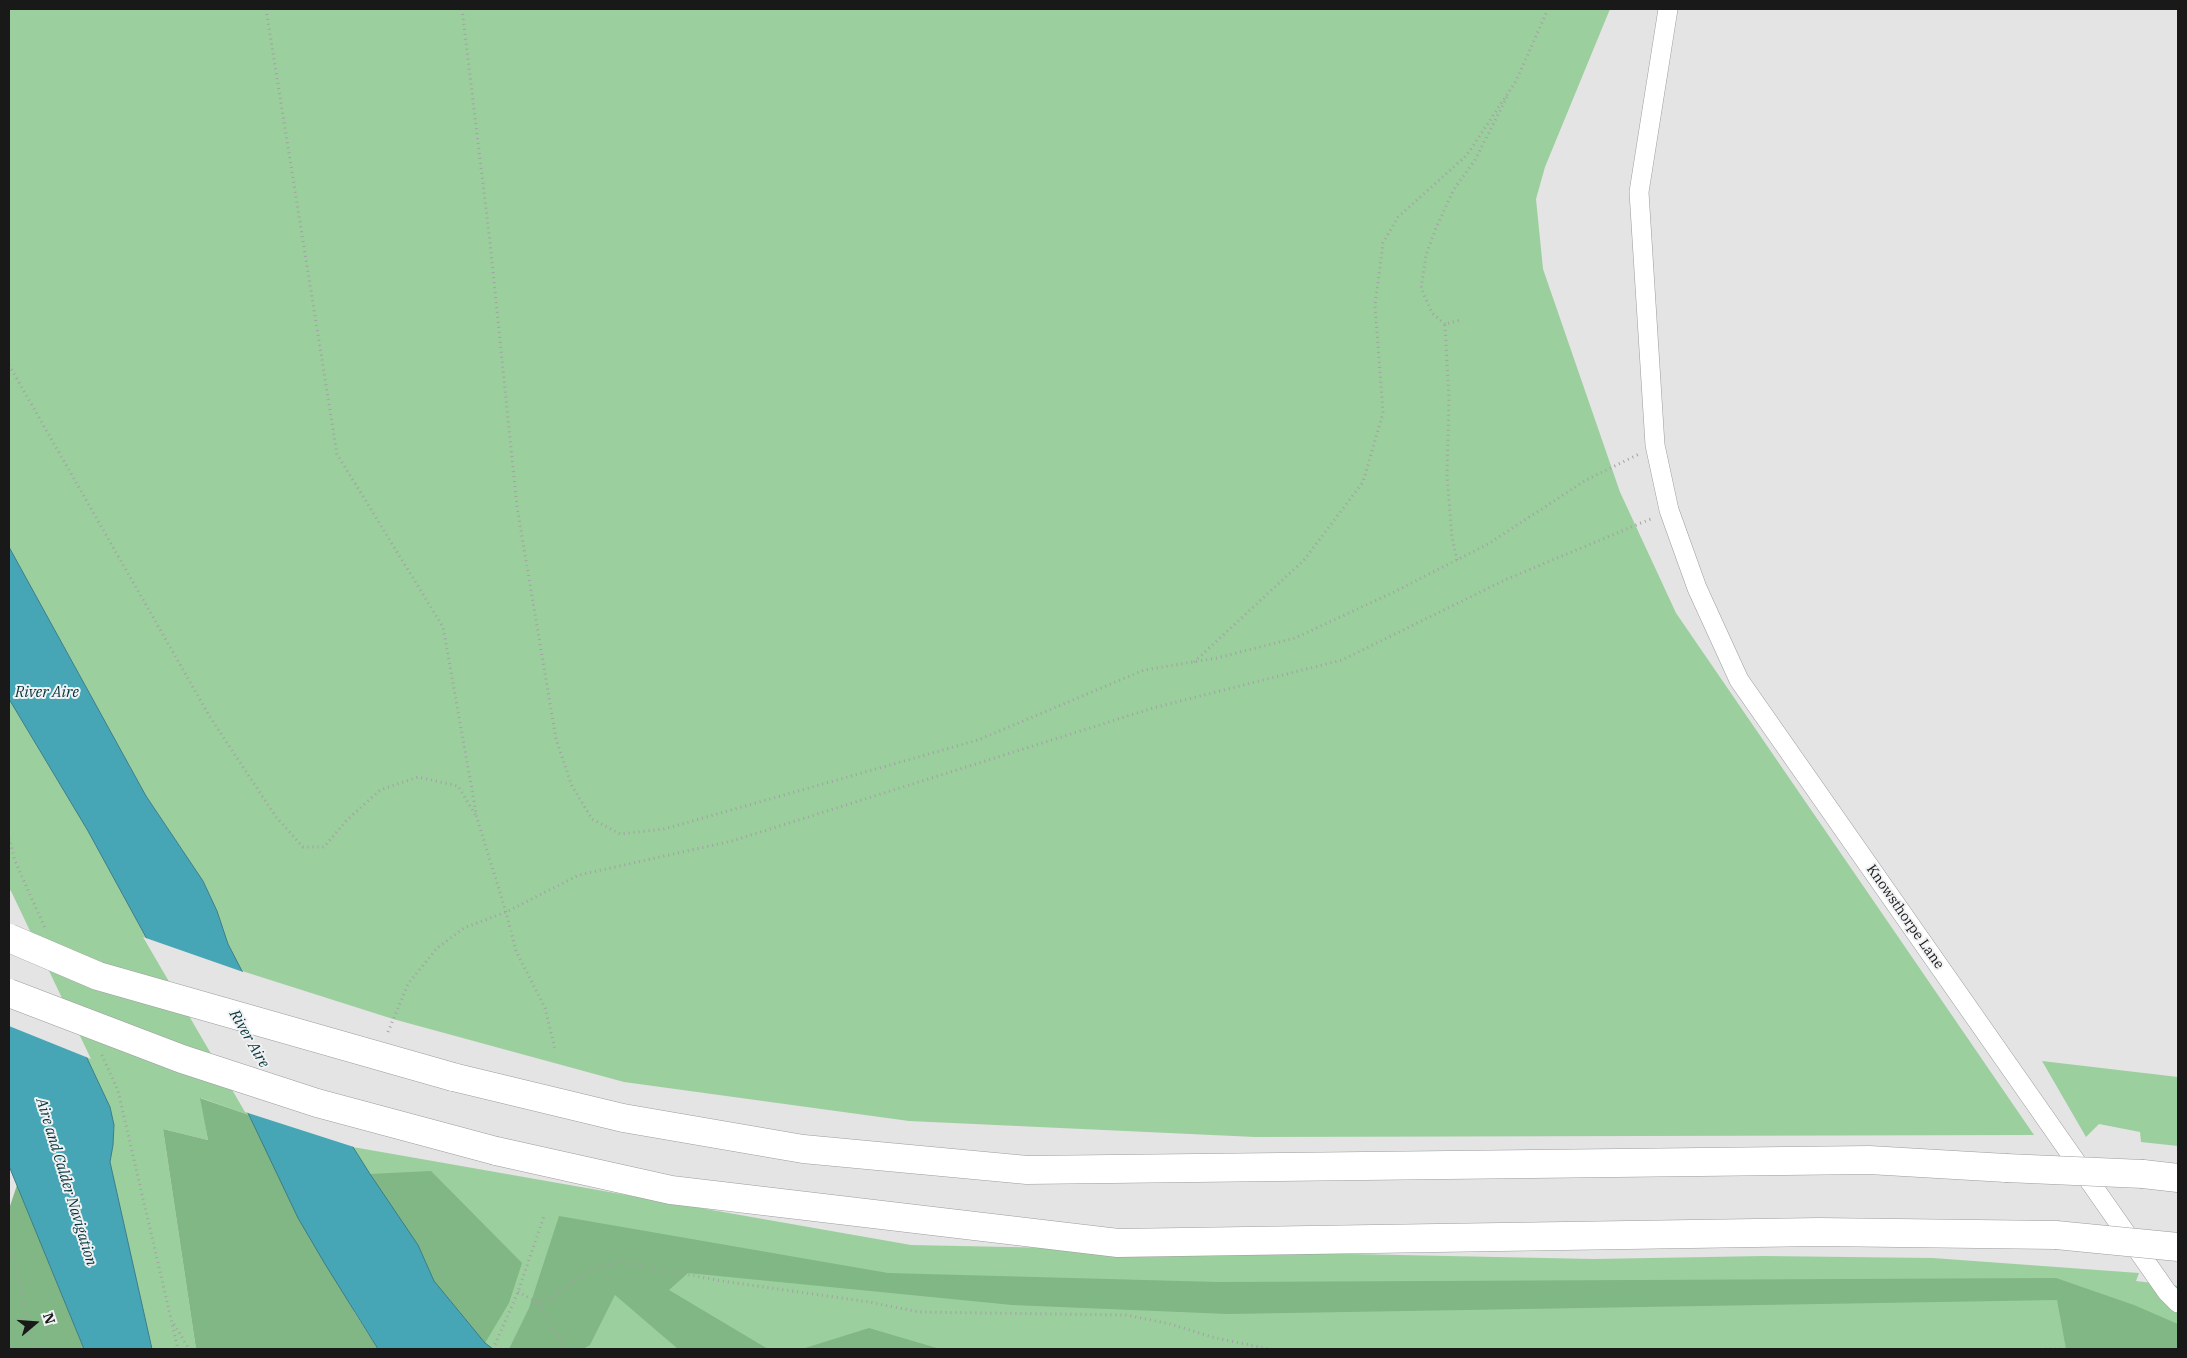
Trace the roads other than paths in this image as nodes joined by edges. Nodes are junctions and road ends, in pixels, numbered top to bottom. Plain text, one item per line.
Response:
1 (1668, 9) edge
2 (9, 938) edge
3 (9, 993) edge
4 (2178, 1178) edge
5 (2178, 1247) edge
6 (2178, 1303) edge

1 - 6 street, Knowsthorpe Lane
2 - 4 highway, bridge
3 - 5 highway, bridge

